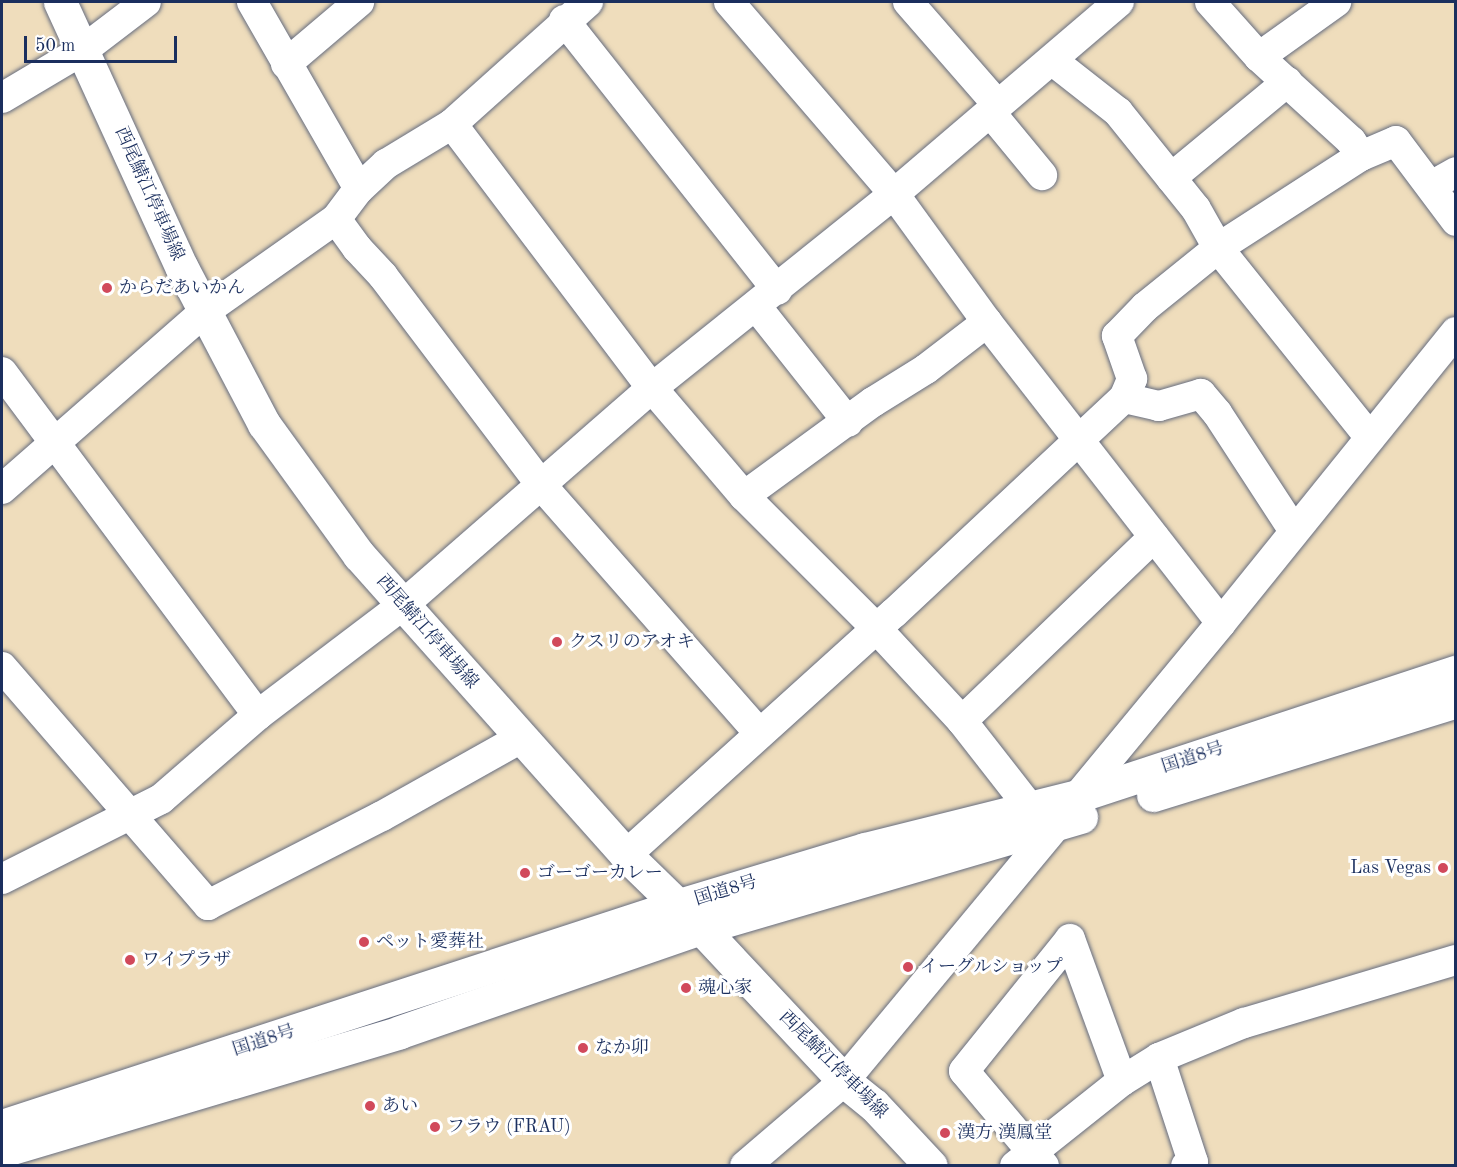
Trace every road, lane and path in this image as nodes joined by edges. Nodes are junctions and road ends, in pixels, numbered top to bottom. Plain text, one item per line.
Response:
1 (60, 2) edge
2 (146, 2) edge
3 (252, 2) edge
4 (359, 2) edge
5 (588, 2) edge
6 (729, 2) edge
7 (908, 2) edge
8 (1119, 2) edge
9 (1210, 2) edge
10 (1336, 2) edge
11 (564, 20) junction
12 (83, 50) junction
13 (1259, 57) junction
14 (1053, 61) junction
15 (286, 64) junction
16 (1287, 82) junction
17 (2, 98) edge
18 (994, 108) junction
19 (452, 124) junction
20 (1361, 156) junction
21 (1042, 174) dead end
22 (1171, 178) junction
23 (1443, 179) edge
24 (359, 189) junction
25 (894, 195) junction
26 (336, 219) junction
27 (1455, 221) edge
28 (1218, 248) junction
29 (766, 298) junction
30 (204, 312) junction
31 (987, 322) junction
32 (1451, 347) edge
33 (2, 372) edge
34 (652, 388) junction
35 (1124, 398) junction
36 (848, 422) junction
37 (1370, 438) junction
38 (1078, 441) junction
39 (54, 445) junction
40 (542, 486) junction
41 (2, 489) edge
42 (744, 496) junction
43 (1294, 531) junction
44 (1154, 537) junction
45 (403, 605) junction
46 (1221, 623) junction
47 (876, 628) junction
48 (2, 667) edge
49 (1455, 672) edge
50 (1455, 701) edge
51 (258, 715) junction
52 (962, 721) junction
53 (759, 734) junction
54 (521, 738) junction
55 (1078, 796) junction
56 (130, 814) junction
57 (1043, 816) junction
58 (626, 855) junction
59 (2, 879) edge
60 (676, 906) junction
61 (701, 928) junction
62 (1455, 960) edge
63 (1159, 1058) junction
64 (844, 1081) junction
65 (1122, 1081) junction
66 (10, 1148) edge
67 (1030, 1161) edge
68 (744, 1166) edge
69 (931, 1166) edge
70 (1186, 1166) edge

1 - 12 main road, 西尾鯖江停車場線
2 - 12 street
3 - 15 street
4 - 15 street
5 - 11 street
6 - 25 street
7 - 18 street
8 - 14 street
9 - 13 street
10 - 13 street
11 - 19 street
11 - 29 street
12 - 17 street
12 - 30 main road, 西尾鯖江停車場線
13 - 16 street
14 - 18 street
14 - 22 street
15 - 24 street
16 - 20 street
16 - 22 street
18 - 21 street
18 - 25 street
19 - 24 street
19 - 34 street
20 - 23 street
20 - 28 street
22 - 28 street
23 - 27 street
24 - 26 street
25 - 29 street
25 - 31 street
26 - 30 street
26 - 40 street
28 - 35 street
28 - 37 street
29 - 34 street
29 - 36 street
30 - 39 street
30 - 45 main road, 西尾鯖江停車場線
31 - 36 street
31 - 38 street
32 - 37 street
33 - 39 street
34 - 40 street
34 - 42 street
35 - 38 street
35 - 43 street
36 - 42 street
37 - 43 street
38 - 44 street
38 - 47 street
39 - 41 street
39 - 51 street
40 - 45 street
40 - 53 street
42 - 47 street
43 - 46 street
44 - 46 street
44 - 52 street
45 - 51 street
45 - 54 main road, 西尾鯖江停車場線
46 - 55 street
47 - 52 street
47 - 53 street
48 - 56 street
49 - 55 main road, 国道8号
50 - 57 main road, 国道8号
51 - 56 street
52 - 57 street
53 - 58 street
54 - 56 street
54 - 58 main road, 西尾鯖江停車場線
55 - 57 main road, 国道8号
56 - 59 street
57 - 60 main road, 国道8号
57 - 61 main road, 国道8号
57 - 64 street
58 - 60 main road, 西尾鯖江停車場線
60 - 61 main road, 西尾鯖江停車場線
60 - 66 main road, 国道8号
61 - 64 main road, 西尾鯖江停車場線
61 - 66 main road, 国道8号
62 - 63 street
63 - 65 street
63 - 70 street
64 - 68 street
64 - 69 main road, 西尾鯖江停車場線
65 - 67 street
65 - 67 street

